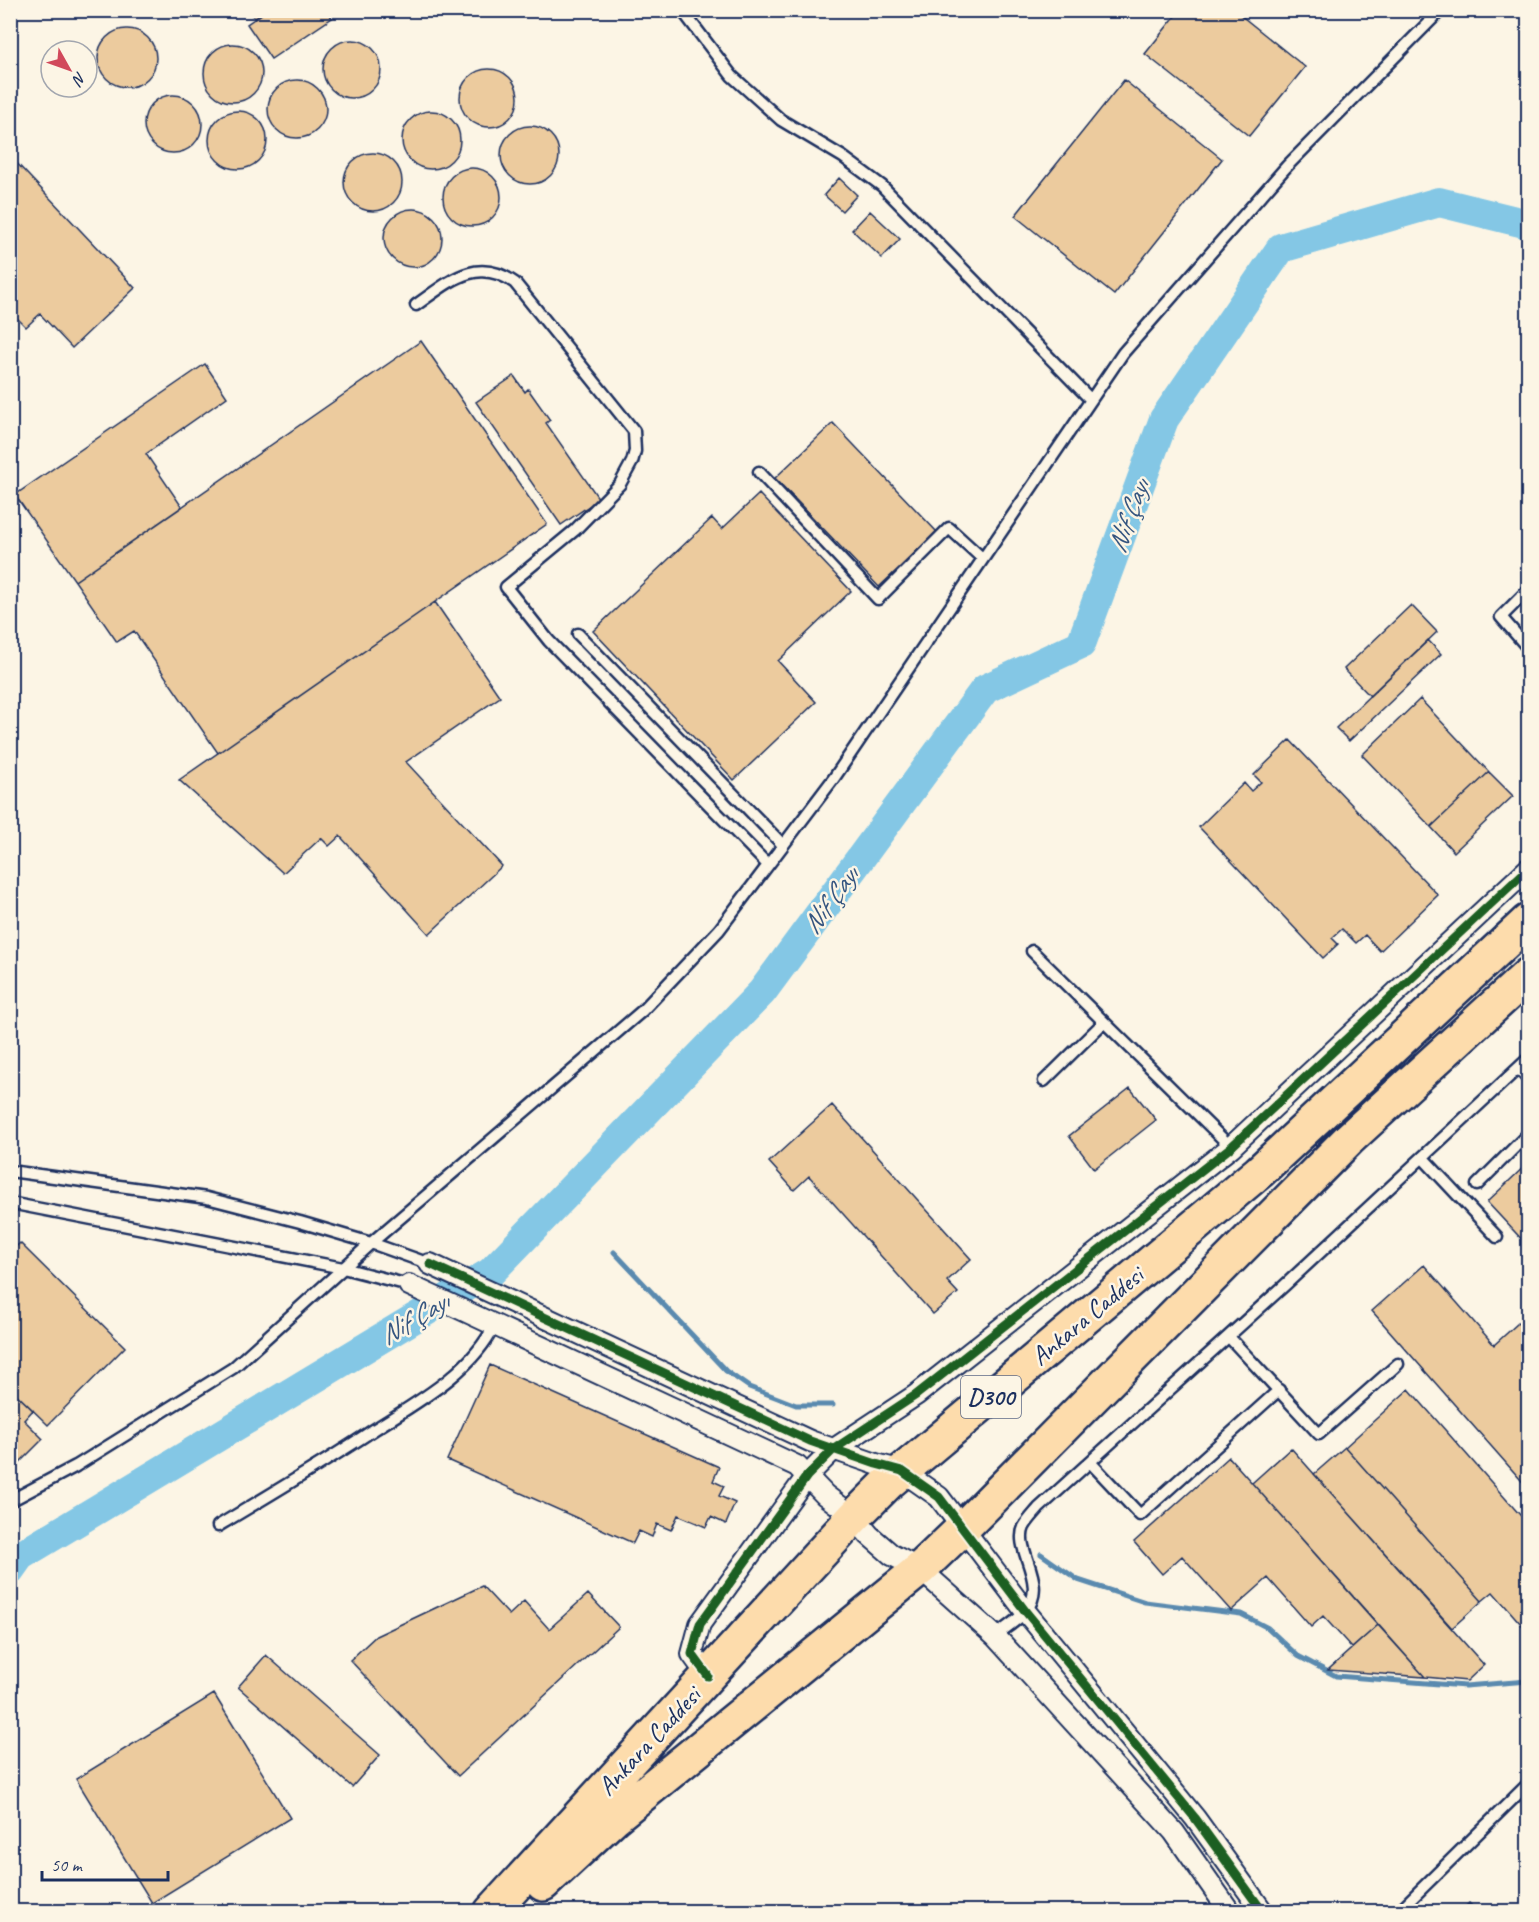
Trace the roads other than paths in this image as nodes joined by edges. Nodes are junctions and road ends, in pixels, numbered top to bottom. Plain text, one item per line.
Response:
1 (682, 10) edge
2 (1441, 10) edge
3 (416, 305) dead end
4 (1091, 400) junction
5 (759, 472) dead end
6 (983, 559) junction
7 (1528, 590) edge
8 (578, 634) dead end
9 (1528, 648) edge
10 (783, 845) junction
11 (768, 865) junction
12 (1528, 869) edge
13 (1528, 921) edge
14 (1032, 951) dead end
15 (1528, 975) edge
16 (1104, 1022) junction
17 (1528, 1059) edge
18 (1519, 1069) junction
19 (1528, 1079) edge
20 (1044, 1081) dead end
21 (1528, 1134) edge
22 (1231, 1147) junction
23 (1422, 1158) junction
24 (10, 1171) edge
25 (1477, 1185) dead end
26 (10, 1203) edge
27 (1497, 1237) dead end
28 (370, 1243) junction
29 (430, 1264) joint
30 (344, 1268) junction
31 (409, 1285) joint
32 (507, 1300) junction
33 (495, 1324) junction
34 (1229, 1337) junction
35 (1398, 1364) dead end
36 (1279, 1390) junction
37 (834, 1449) junction
38 (1090, 1462) junction
39 (902, 1471) junction
40 (807, 1476) junction
41 (10, 1501) edge
42 (854, 1516) junction
43 (218, 1526) dead end
44 (963, 1528) junction
45 (920, 1569) junction
46 (1026, 1612) junction
47 (995, 1636) junction
48 (708, 1676) junction
49 (1528, 1784) edge
50 (491, 1911) edge
51 (513, 1911) edge
52 (1230, 1911) edge
53 (1263, 1911) edge
54 (1398, 1911) edge

1 - 4 lane
2 - 4 lane
3 - 11 lane
4 - 6 lane
5 - 6 lane
6 - 10 lane
7 - 9 lane
8 - 10 lane
10 - 11 lane
11 - 28 lane
12 - 22 street
13 - 39 highway, Ankara Caddesi / D300
14 - 16 lane
15 - 44 highway, Ankara Caddesi / D300
16 - 20 lane
16 - 22 lane
17 - 18 lane
18 - 19 lane
18 - 23 lane
21 - 25 lane
22 - 37 street
23 - 27 lane
23 - 34 lane
24 - 28 lane
26 - 30 lane
28 - 29 lane
28 - 30 lane
29 - 32 street
30 - 31 lane
30 - 41 lane
31 - 33 street
32 - 33 street
32 - 37 street
33 - 40 street
33 - 43 lane
34 - 36 lane
34 - 38 lane
35 - 36 lane
36 - 38 lane
37 - 39 street
37 - 40 street
38 - 46 lane
39 - 42 highway, Ankara Caddesi / D300
39 - 44 street
40 - 42 street
40 - 48 street
42 - 45 street
42 - 48 highway, Ankara Caddesi / D300
44 - 45 highway, Ankara Caddesi / D300
44 - 46 street
45 - 47 street
45 - 51 highway, Ankara Caddesi / D300
46 - 47 lane
46 - 53 street
47 - 52 street
48 - 50 highway, Ankara Caddesi / D300
49 - 54 lane

